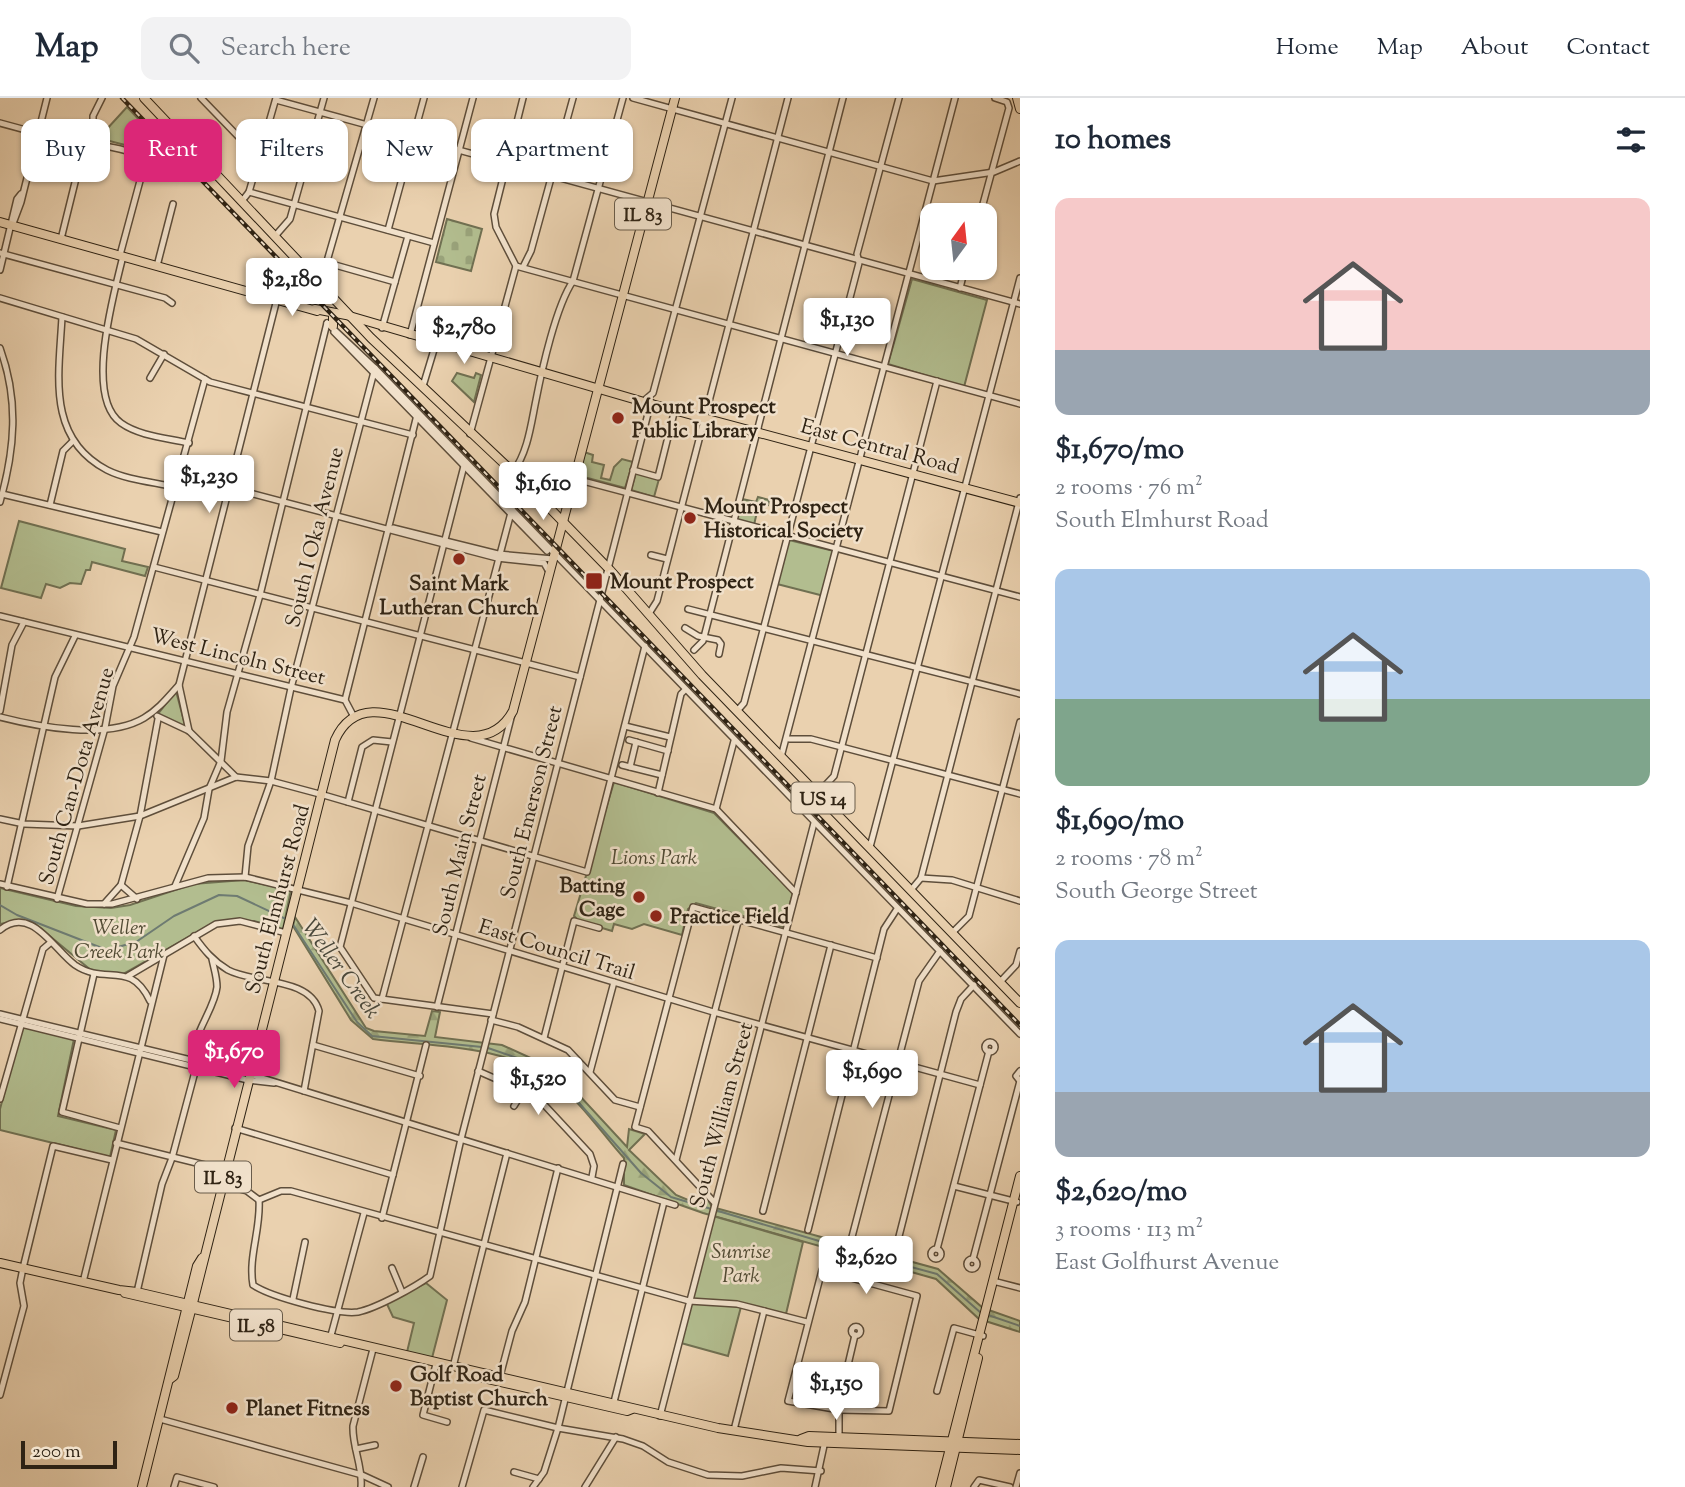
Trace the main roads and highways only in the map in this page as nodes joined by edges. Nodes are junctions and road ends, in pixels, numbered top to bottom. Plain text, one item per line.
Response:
1 (144, 98) edge
2 (675, 98) edge
3 (1017, 98) edge
4 (1020, 109) edge
5 (0, 222) edge
6 (323, 284) junction
7 (334, 319) junction
8 (354, 320) junction
9 (364, 323) junction
10 (385, 348) junction
11 (598, 388) junction
12 (1020, 501) edge
13 (563, 523) junction
14 (471, 738) joint
15 (1020, 1003) edge
16 (1020, 1176) edge
17 (1020, 1192) edge
18 (1015, 1202) junction
19 (0, 1263) edge
20 (120, 1291) junction
21 (189, 1307) junction
22 (982, 1331) junction
23 (566, 1394) junction
24 (632, 1409) junction
25 (961, 1427) junction
26 (839, 1441) junction
27 (982, 1443) junction
28 (1020, 1444) edge
29 (956, 1445) junction
30 (937, 1447) junction
31 (1020, 1450) edge
32 (946, 1459) junction
33 (142, 1487) edge
34 (940, 1487) edge
35 (946, 1487) edge

1 - 6 main road, US 14
2 - 11 main road, IL 83
3 - 4 main road
5 - 7 main road, East Central Road
6 - 7 main road, US 14
6 - 9 main road, US 14
7 - 8 main road, East Central Road
8 - 9 main road, East Central Road
8 - 10 main road, US 14
9 - 10 main road, US 14
9 - 11 main road, East Central Road
10 - 13 main road, US 14
11 - 12 main road, East Central Road
11 - 13 main road, South Main Street / IL 83
13 - 14 main road, South Main Street / IL 83
13 - 15 main road, US 14
14 - 21 main road, South Elmhurst Road / IL 83
16 - 18 main road
17 - 18 main road
18 - 22 main road
19 - 20 main road, IL 58
20 - 21 main road, IL 58
20 - 21 main road, IL 58
21 - 23 main road, IL 58
21 - 33 main road, South Elmhurst Road / IL 83
22 - 25 main road
22 - 29 main road
23 - 24 main road, IL 58
23 - 24 main road, IL 58
24 - 26 main road, IL 58
25 - 27 main road
25 - 29 main road
26 - 29 main road, IL 58
26 - 30 main road, IL 58
27 - 28 main road, IL 58
27 - 29 main road, IL 58
29 - 30 main road, IL 58
29 - 31 main road, IL 58
29 - 32 main road
29 - 35 main road
30 - 32 main road
32 - 34 main road

